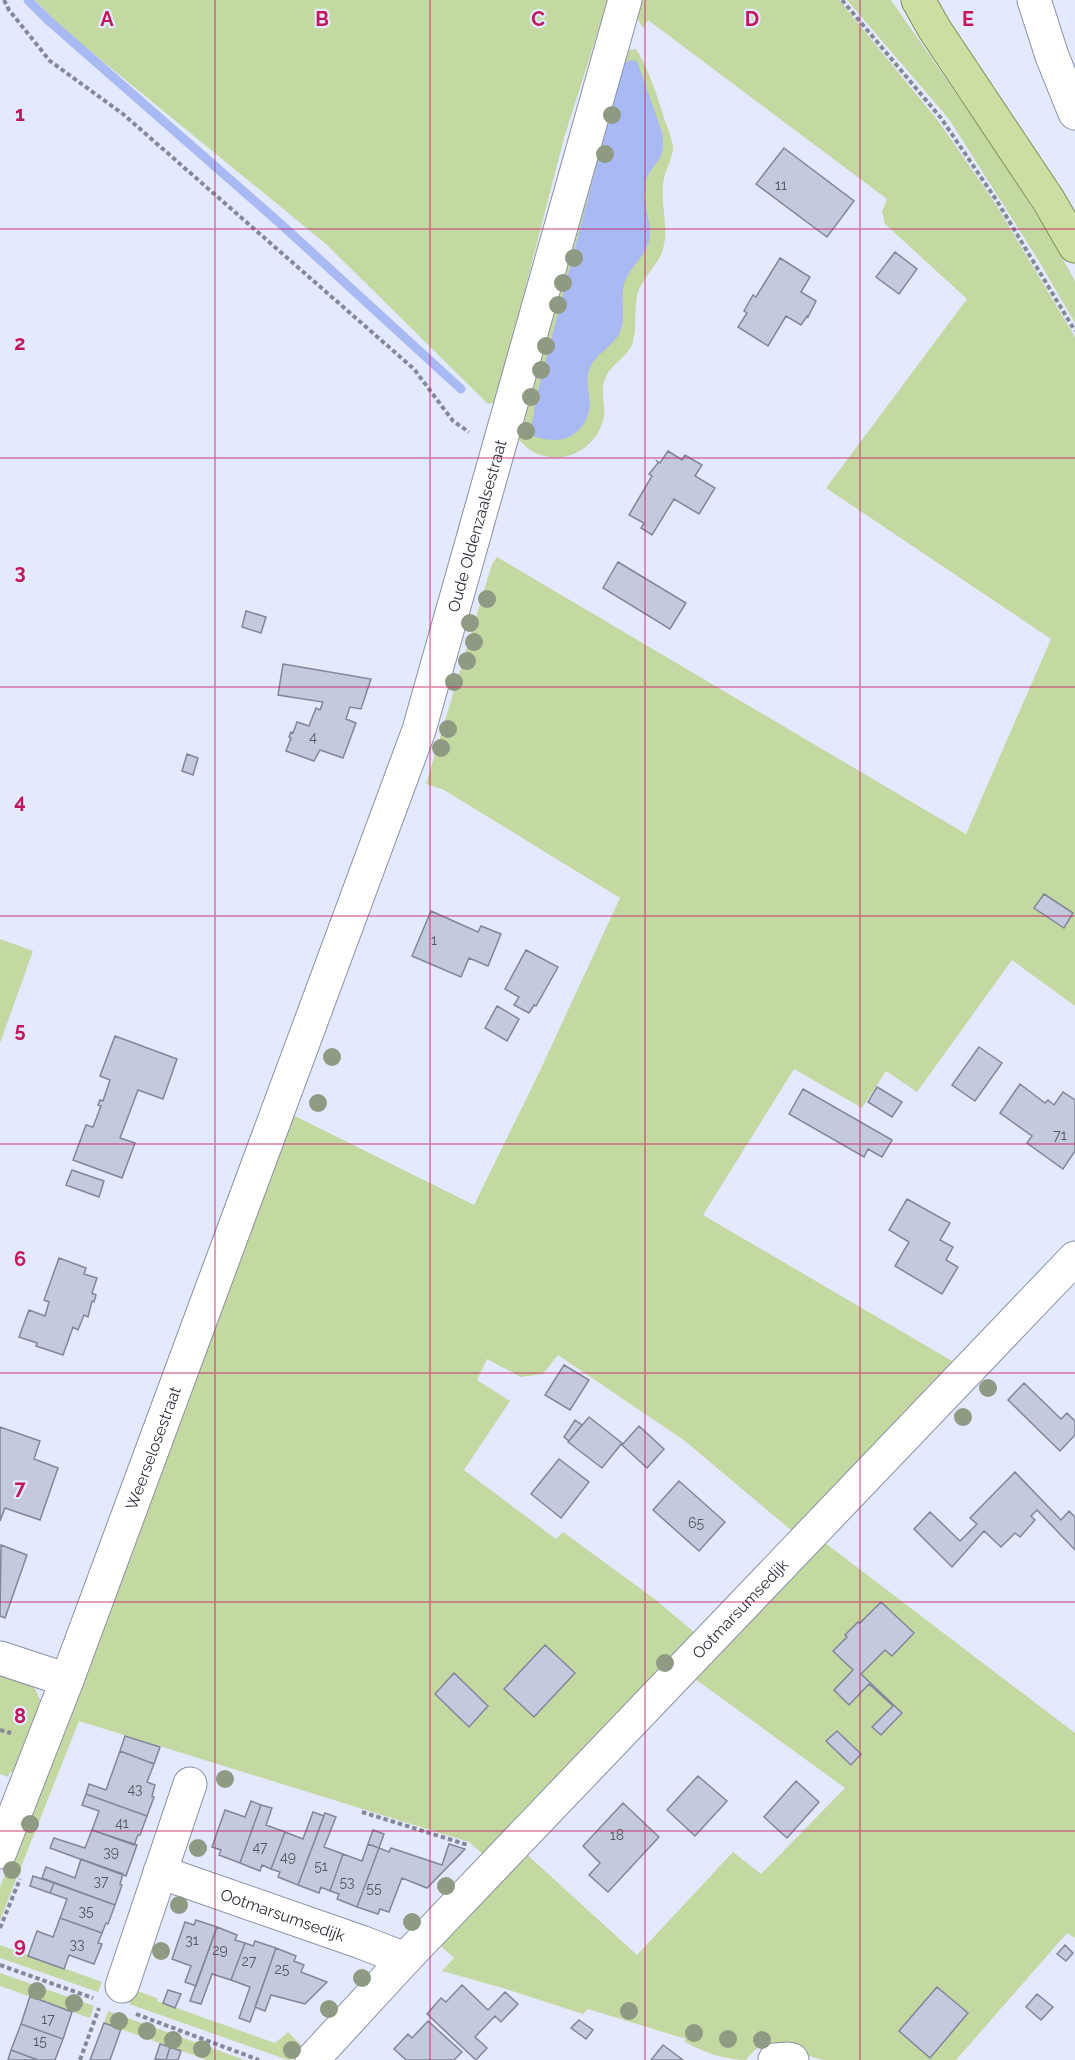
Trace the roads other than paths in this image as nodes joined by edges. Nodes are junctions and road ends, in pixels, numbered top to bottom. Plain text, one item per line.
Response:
1 (625, 0) edge
2 (918, 0) edge
3 (1034, 0) edge
4 (1075, 113) edge
5 (1075, 246) edge
6 (304, 1043) joint
7 (1075, 1258) edge
8 (0, 1658) edge
9 (67, 1680) junction
10 (190, 1784) dead end
11 (0, 1852) edge
12 (160, 1872) junction
13 (405, 1959) junction
14 (111, 1993) road end
15 (312, 2060) edge
16 (775, 2060) edge
17 (792, 2060) edge

1 - 6 street, Oude Oldenzaalsestraat
2 - 5 main road
3 - 4 street
6 - 9 street, Weerselosestraat
7 - 13 street, Ootmarsumsedijk
8 - 9 street
9 - 11 street, Weerselosestraat
10 - 12 street
12 - 13 street, Ootmarsumsedijk
12 - 14 street
13 - 15 street, Ootmarsumsedijk
16 - 17 street

